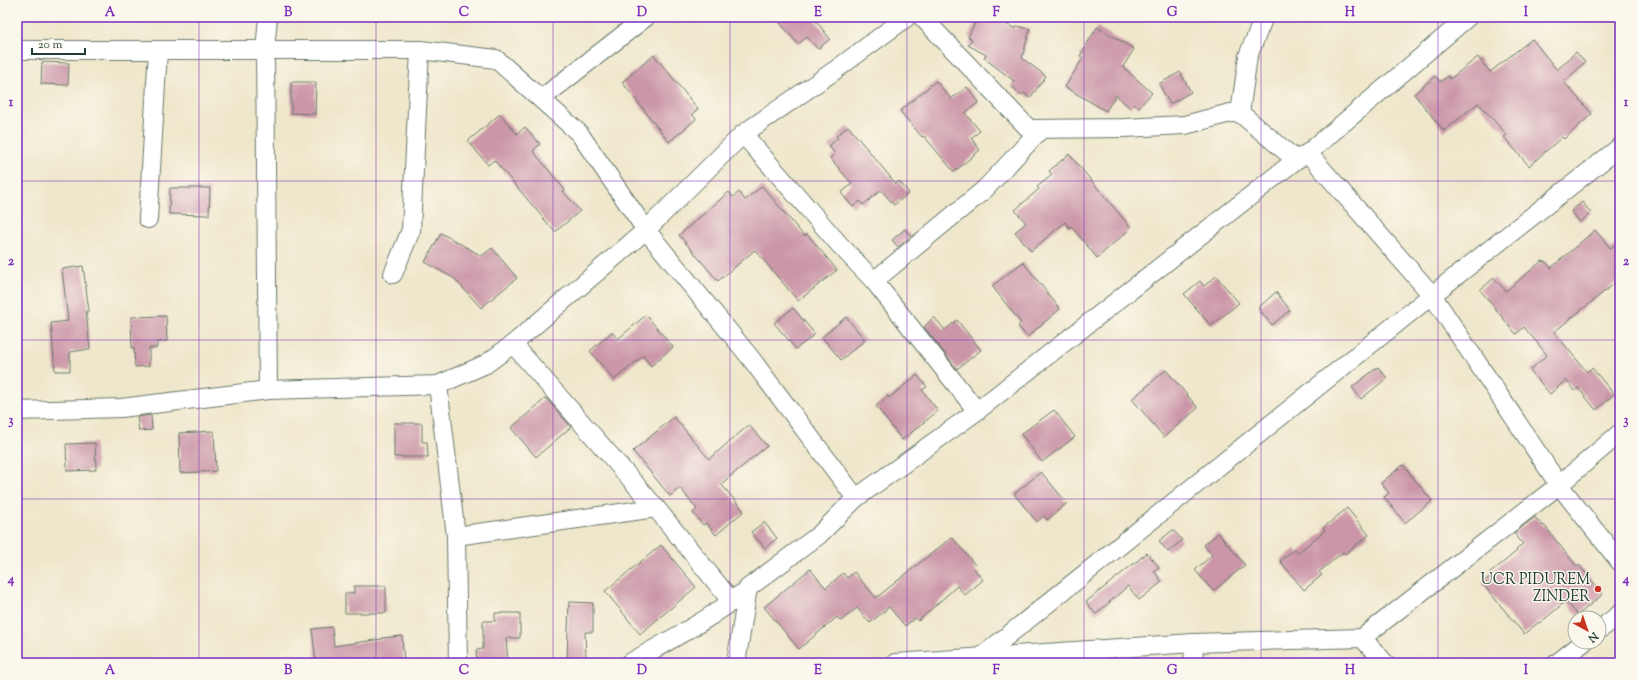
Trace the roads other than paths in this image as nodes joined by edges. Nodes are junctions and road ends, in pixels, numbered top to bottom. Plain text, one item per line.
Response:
1 (268, 17) edge
2 (646, 17) edge
3 (907, 17) edge
4 (922, 17) edge
5 (1264, 17) edge
6 (1468, 17) edge
7 (17, 50) edge
8 (158, 50) junction
9 (420, 50) junction
10 (265, 51) junction
11 (541, 99) junction
12 (1240, 113) junction
13 (1041, 129) junction
14 (744, 134) junction
15 (1620, 147) edge
16 (1302, 156) junction
17 (148, 219) dead end
18 (646, 230) junction
19 (393, 274) dead end
20 (874, 281) junction
21 (1432, 295) junction
22 (513, 344) junction
23 (438, 385) junction
24 (268, 390) junction
25 (17, 411) edge
26 (977, 411) junction
27 (1620, 433) edge
28 (1559, 485) junction
29 (856, 498) junction
30 (656, 508) junction
31 (456, 536) junction
32 (1620, 562) edge
33 (748, 588) junction
34 (732, 602) junction
35 (1620, 614) edge
36 (1607, 624) edge
37 (1362, 638) junction
38 (1193, 643) junction
39 (1574, 650) edge
40 (982, 660) edge
41 (458, 663) edge
42 (630, 663) edge
43 (736, 663) edge
44 (895, 663) edge
45 (1194, 663) edge
46 (1385, 663) edge
47 (1557, 663) edge

1 - 10 street
2 - 11 street
3 - 14 street
4 - 13 street
5 - 12 street
6 - 16 street
7 - 8 street
8 - 10 street
8 - 17 street
9 - 10 street
9 - 11 street
9 - 19 street
10 - 24 street
11 - 18 street
12 - 13 street
12 - 16 street
13 - 20 street
14 - 18 street
14 - 20 street
15 - 21 street
16 - 21 street
16 - 26 street
18 - 22 street
18 - 29 street
20 - 26 street
21 - 28 street
21 - 40 street
22 - 23 street
22 - 30 street
23 - 24 street
23 - 31 street
24 - 25 street
26 - 29 street
27 - 28 street
28 - 32 street
28 - 37 street
29 - 33 street
30 - 31 street
30 - 34 street
31 - 41 street
33 - 34 street
33 - 43 street
34 - 42 street
35 - 36 street
37 - 38 street
37 - 46 street
38 - 40 street
38 - 45 street
39 - 47 street
40 - 44 street

